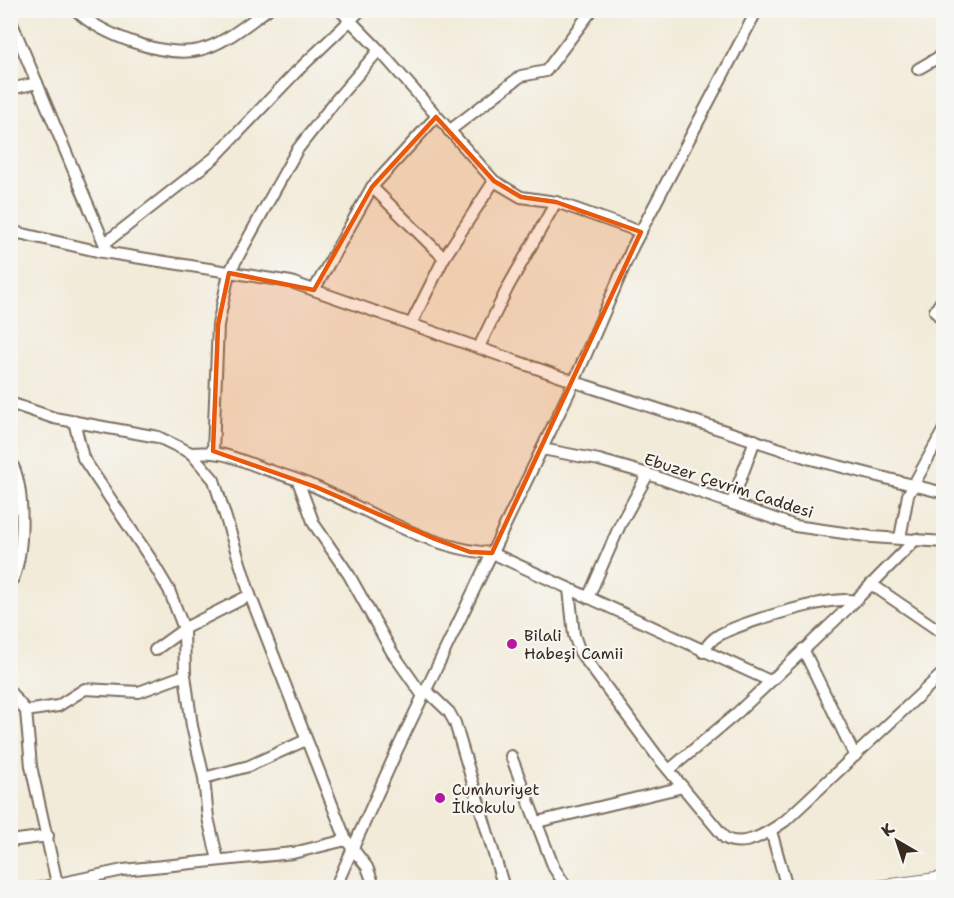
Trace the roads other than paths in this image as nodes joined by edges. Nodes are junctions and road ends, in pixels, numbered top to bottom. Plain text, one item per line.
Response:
1 (76, 10) edge
2 (267, 10) edge
3 (340, 10) edge
4 (361, 10) edge
5 (592, 10) edge
6 (757, 10) edge
7 (11, 21) edge
8 (351, 22) junction
9 (379, 50) junction
10 (944, 54) edge
11 (918, 69) dead end
12 (37, 83) junction
13 (10, 89) edge
14 (436, 117) junction
15 (449, 131) junction
16 (494, 182) junction
17 (372, 187) junction
18 (556, 202) junction
19 (10, 231) edge
20 (641, 232) junction
21 (107, 248) junction
22 (444, 258) junction
23 (230, 273) junction
24 (314, 290) junction
25 (944, 297) edge
26 (944, 322) edge
27 (411, 324) junction
28 (479, 347) junction
29 (574, 382) junction
30 (10, 403) edge
31 (74, 421) junction
32 (944, 429) edge
33 (755, 440) junction
34 (542, 449) junction
35 (213, 451) junction
36 (192, 453) junction
37 (10, 461) edge
38 (648, 474) junction
39 (298, 481) junction
40 (911, 486) junction
41 (944, 493) edge
42 (732, 502) junction
43 (900, 538) junction
44 (916, 539) junction
45 (944, 542) edge
46 (492, 553) junction
47 (10, 584) edge
48 (871, 584) junction
49 (569, 589) junction
50 (250, 595) junction
51 (588, 598) junction
52 (855, 601) junction
53 (184, 629) junction
54 (944, 634) edge
55 (803, 649) junction
56 (155, 651) dead end
57 (703, 652) junction
58 (944, 672) edge
59 (185, 675) junction
60 (770, 681) junction
61 (10, 692) edge
62 (424, 693) junction
63 (26, 711) junction
64 (306, 740) junction
65 (511, 756) dead end
66 (855, 756) junction
67 (669, 770) junction
68 (204, 778) junction
69 (683, 787) junction
70 (537, 822) junction
71 (771, 831) junction
72 (48, 836) junction
73 (346, 840) junction
74 (10, 841) edge
75 (354, 849) junction
76 (218, 860) junction
77 (944, 879) edge
78 (58, 886) edge
79 (39, 888) edge
80 (335, 888) edge
81 (375, 888) edge
82 (504, 888) edge
83 (567, 888) edge
84 (787, 888) edge
85 (877, 888) edge

1 - 2 street
3 - 8 street
4 - 8 street
5 - 15 street
6 - 20 street
7 - 12 street
8 - 9 street
8 - 21 street
9 - 14 street
9 - 23 street
10 - 11 street
12 - 13 street
12 - 21 street
14 - 15 street
14 - 17 street
15 - 16 street
16 - 18 street
16 - 22 street
17 - 22 street
17 - 24 street
18 - 20 street
18 - 28 street
19 - 21 street
20 - 29 street
21 - 23 street
22 - 27 street
23 - 24 street
23 - 35 street
24 - 27 street
25 - 26 street
27 - 28 street
28 - 29 street
29 - 33 street
29 - 34 street
30 - 31 street
31 - 36 street
31 - 53 street
32 - 40 street
33 - 40 street
33 - 42 street
34 - 38 street, Ebuzer Çevrim Caddesi
34 - 46 street
35 - 36 street
35 - 39 street
36 - 50 street
37 - 47 street
38 - 42 street, Ebuzer Çevrim Caddesi
38 - 51 street
39 - 46 street
39 - 62 street
40 - 41 street
40 - 43 street
42 - 43 street, Ebuzer Çevrim Caddesi
43 - 44 street, Ebuzer Çevrim Caddesi
44 - 45 street, Ebuzer Çevrim Caddesi
44 - 48 street
46 - 49 street
46 - 62 street
48 - 52 street
48 - 54 street
49 - 51 street
49 - 67 street
50 - 53 street
50 - 64 street
51 - 57 street
52 - 55 street
52 - 57 street
53 - 56 street
53 - 59 street
55 - 60 street
55 - 66 street
57 - 60 street
58 - 66 street
59 - 63 street
59 - 68 street
60 - 67 street
61 - 63 street
62 - 75 street
62 - 82 street
63 - 72 street
64 - 68 street
64 - 73 street
65 - 70 street
66 - 71 street
67 - 69 street
68 - 76 street
69 - 70 street
69 - 71 street
70 - 83 street
71 - 84 street
72 - 74 street
72 - 78 street
73 - 75 street
73 - 76 street
75 - 80 street
75 - 81 street
76 - 78 street
77 - 85 main road
78 - 79 street

